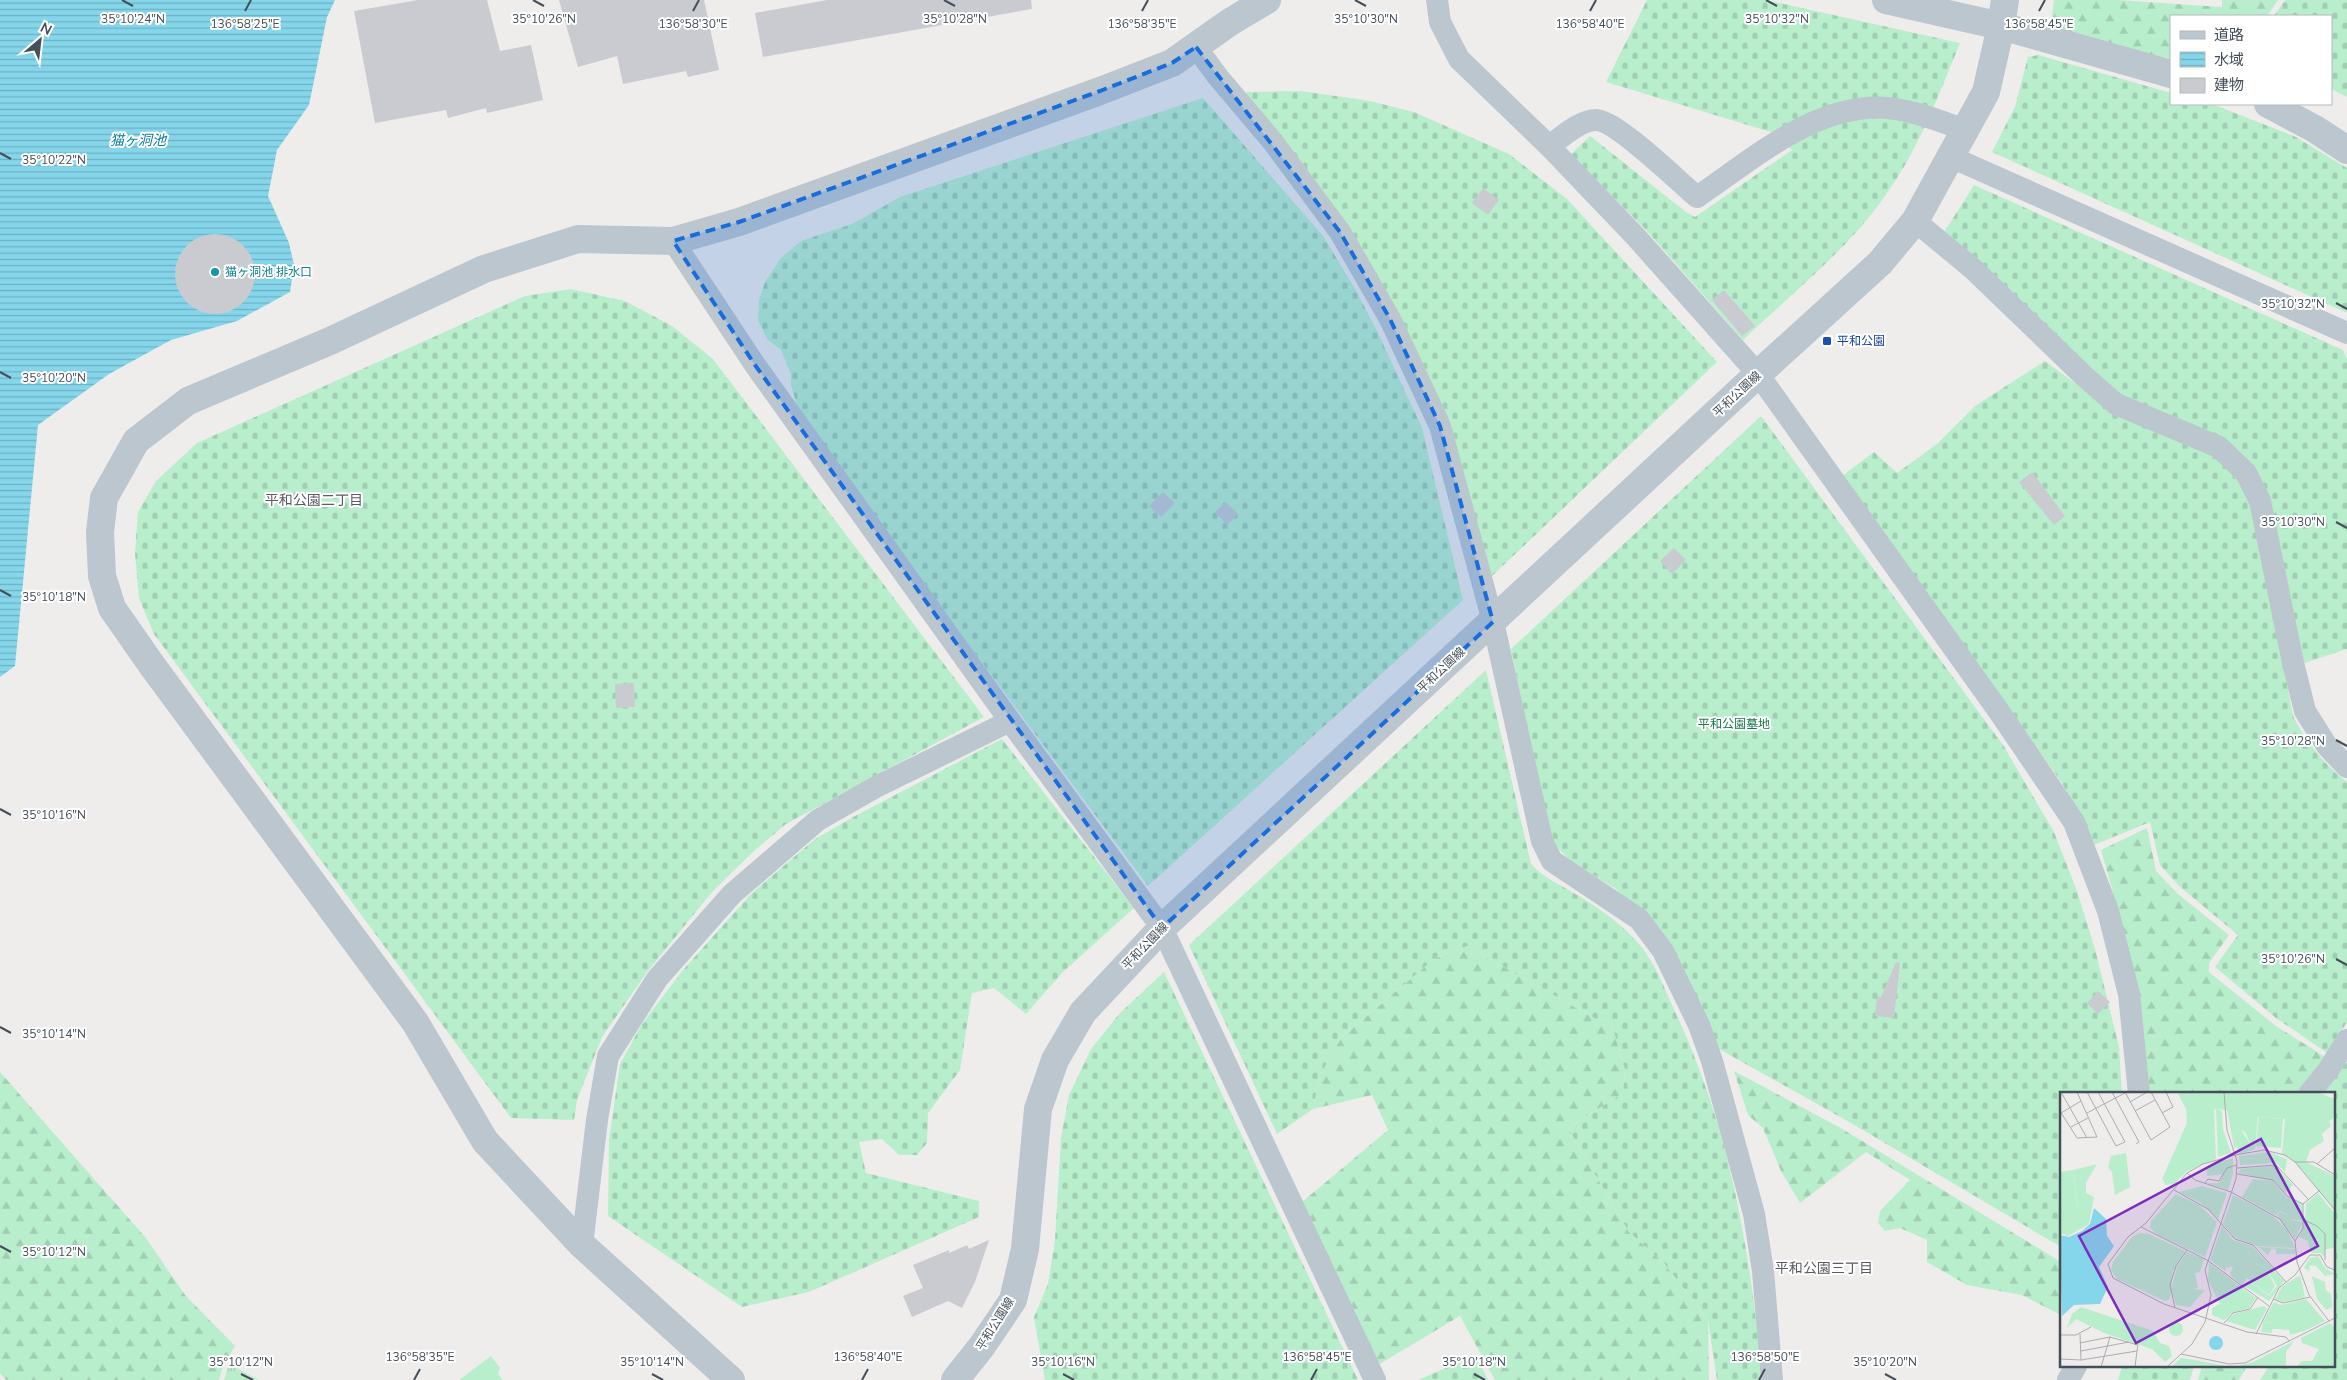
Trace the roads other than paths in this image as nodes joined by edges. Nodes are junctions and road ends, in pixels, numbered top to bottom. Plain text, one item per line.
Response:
1 (1267, 0) edge
2 (1436, 0) edge
3 (1886, 0) edge
4 (2003, 13) edge
5 (1196, 47) junction
6 (2170, 74) edge
7 (2270, 105) edge
8 (1966, 130) junction
9 (1549, 146) junction
10 (2347, 150) edge
11 (1951, 157) junction
12 (1915, 221) junction
13 (673, 241) junction
14 (2347, 333) edge
15 (1758, 374) junction
16 (1494, 622) junction
17 (1010, 720) junction
18 (2347, 767) edge
19 (1162, 928) junction
20 (2345, 1047) edge
21 (2139, 1092) edge
22 (2311, 1092) edge
23 (582, 1244) junction
24 (2075, 1368) edge
25 (731, 1380) edge
26 (955, 1380) edge
27 (1375, 1380) edge
28 (1772, 1380) edge
29 (2068, 1380) edge

1 - 5 street
2 - 9 street
3 - 4 street
4 - 6 street
4 - 8 street, 平和公園線
5 - 13 street
5 - 16 street
7 - 10 street
8 - 9 street
8 - 11 street, 平和公園線
9 - 15 street
11 - 12 street, 平和公園線
11 - 14 street
12 - 15 street, 平和公園線
12 - 18 street
13 - 17 street
13 - 23 street
15 - 16 street, 平和公園線
15 - 21 street
16 - 19 street, 平和公園線
16 - 28 street
17 - 19 street
17 - 23 street
19 - 26 street, 平和公園線
19 - 27 street
20 - 22 street
23 - 25 street
24 - 29 street

